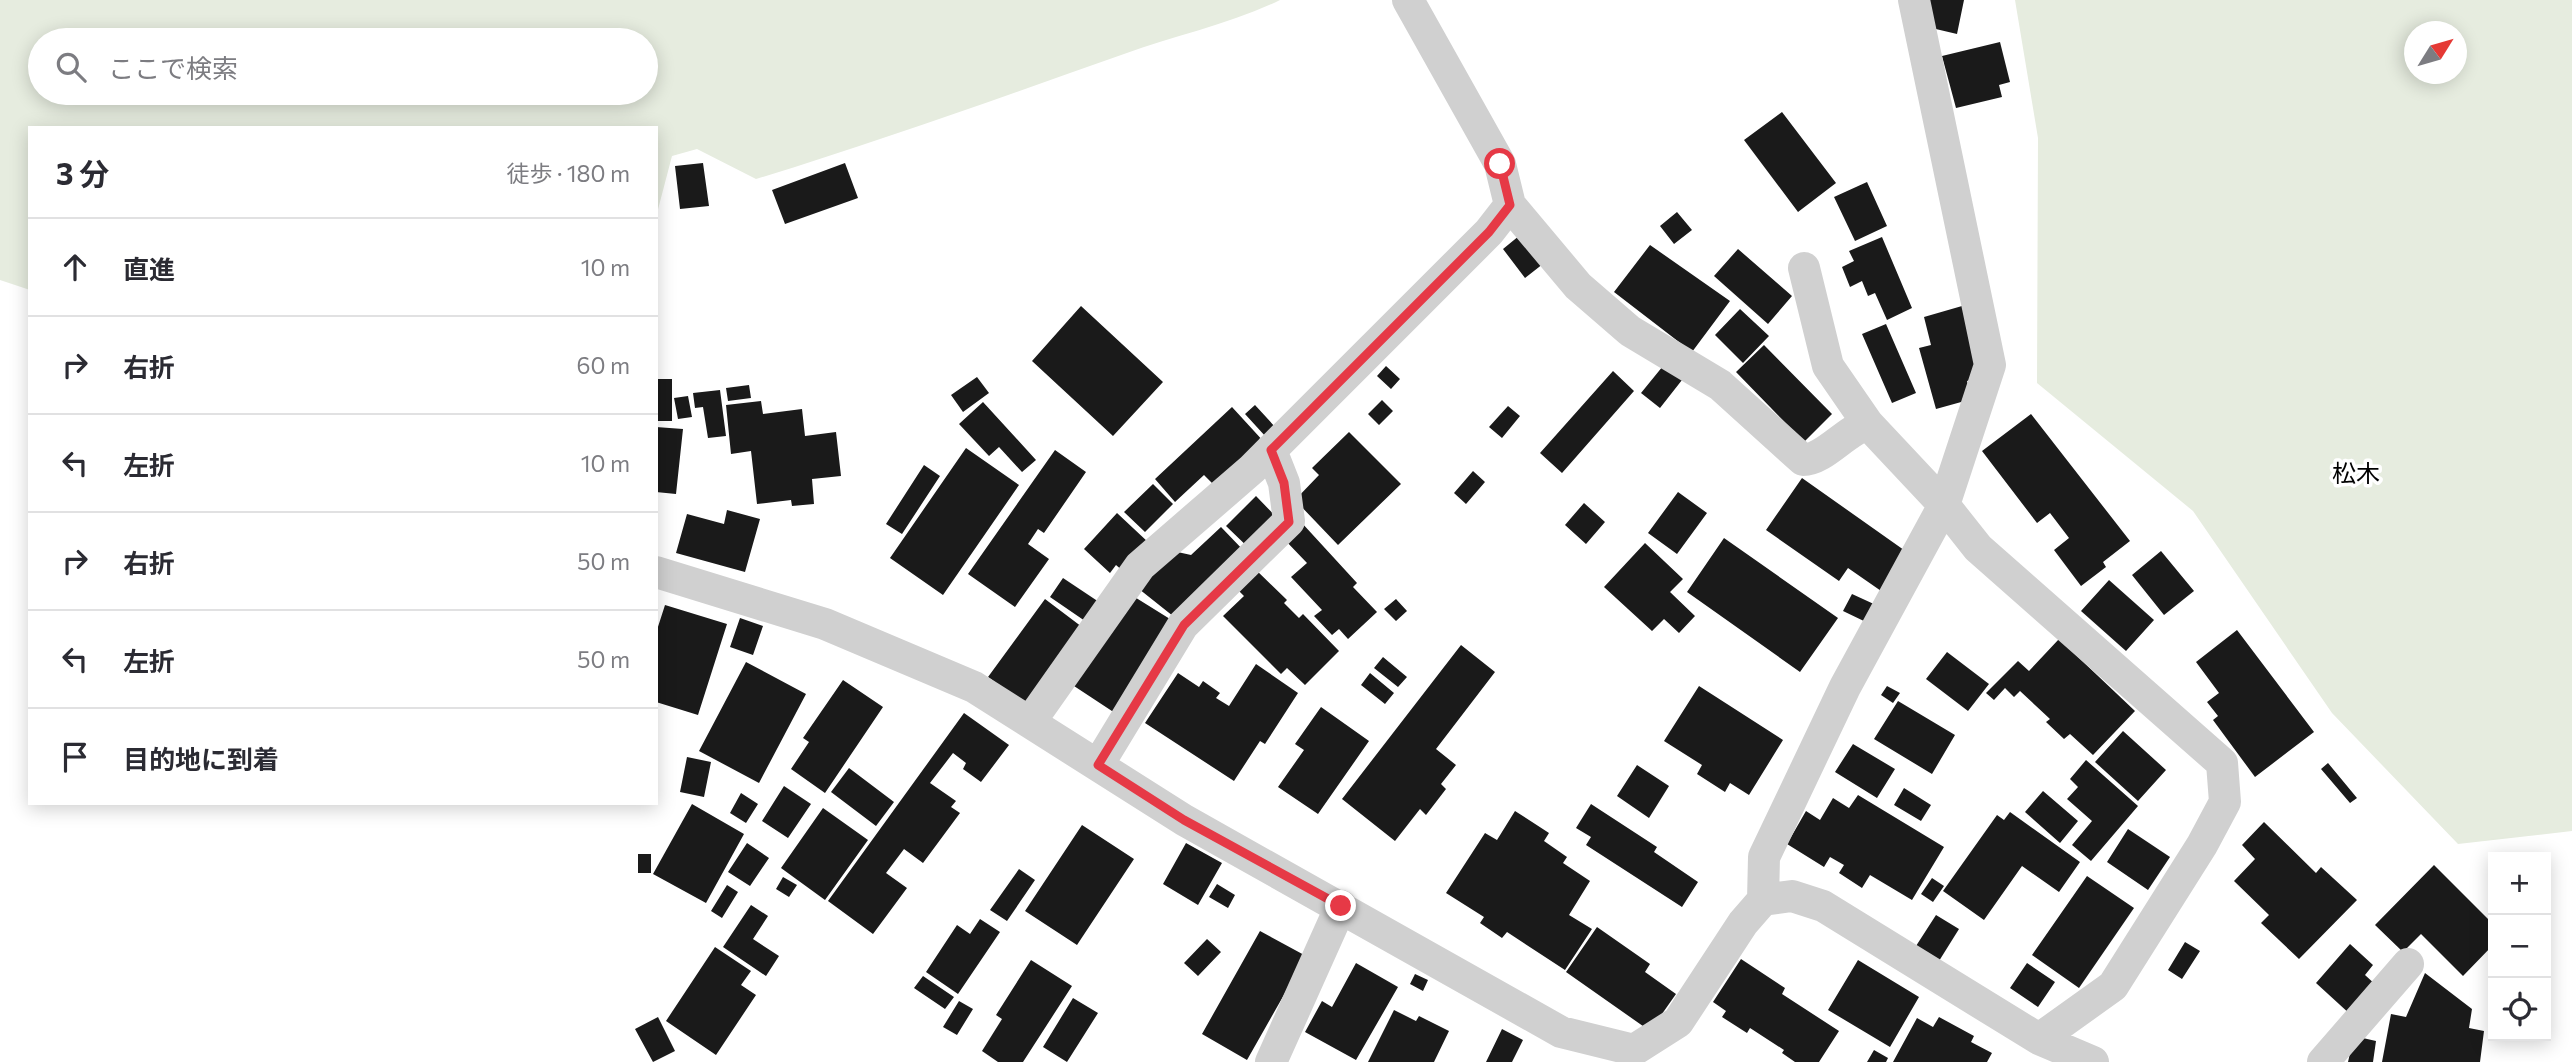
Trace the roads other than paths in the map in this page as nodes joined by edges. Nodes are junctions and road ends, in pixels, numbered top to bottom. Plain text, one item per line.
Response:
1 (1408, 0) edge
2 (1914, 0) edge
3 (1510, 205) junction
4 (1804, 268) dead end
5 (1868, 424) junction
6 (1271, 450) junction
7 (1944, 505) junction
8 (658, 573) edge
9 (1030, 722) junction
10 (1098, 765) junction
11 (1763, 900) junction
12 (1341, 906) junction
13 (2408, 964) dead end
14 (2039, 1039) junction
15 (1271, 1062) edge
16 (2094, 1062) edge
17 (2323, 1062) edge

1 - 3 street
2 - 7 street
3 - 5 street
3 - 6 street
4 - 5 street
5 - 7 street
6 - 9 street
6 - 10 street
7 - 11 street
7 - 14 street
8 - 9 street
9 - 10 street
10 - 12 street
11 - 12 street
11 - 14 street
12 - 15 street
13 - 17 street
14 - 16 street

